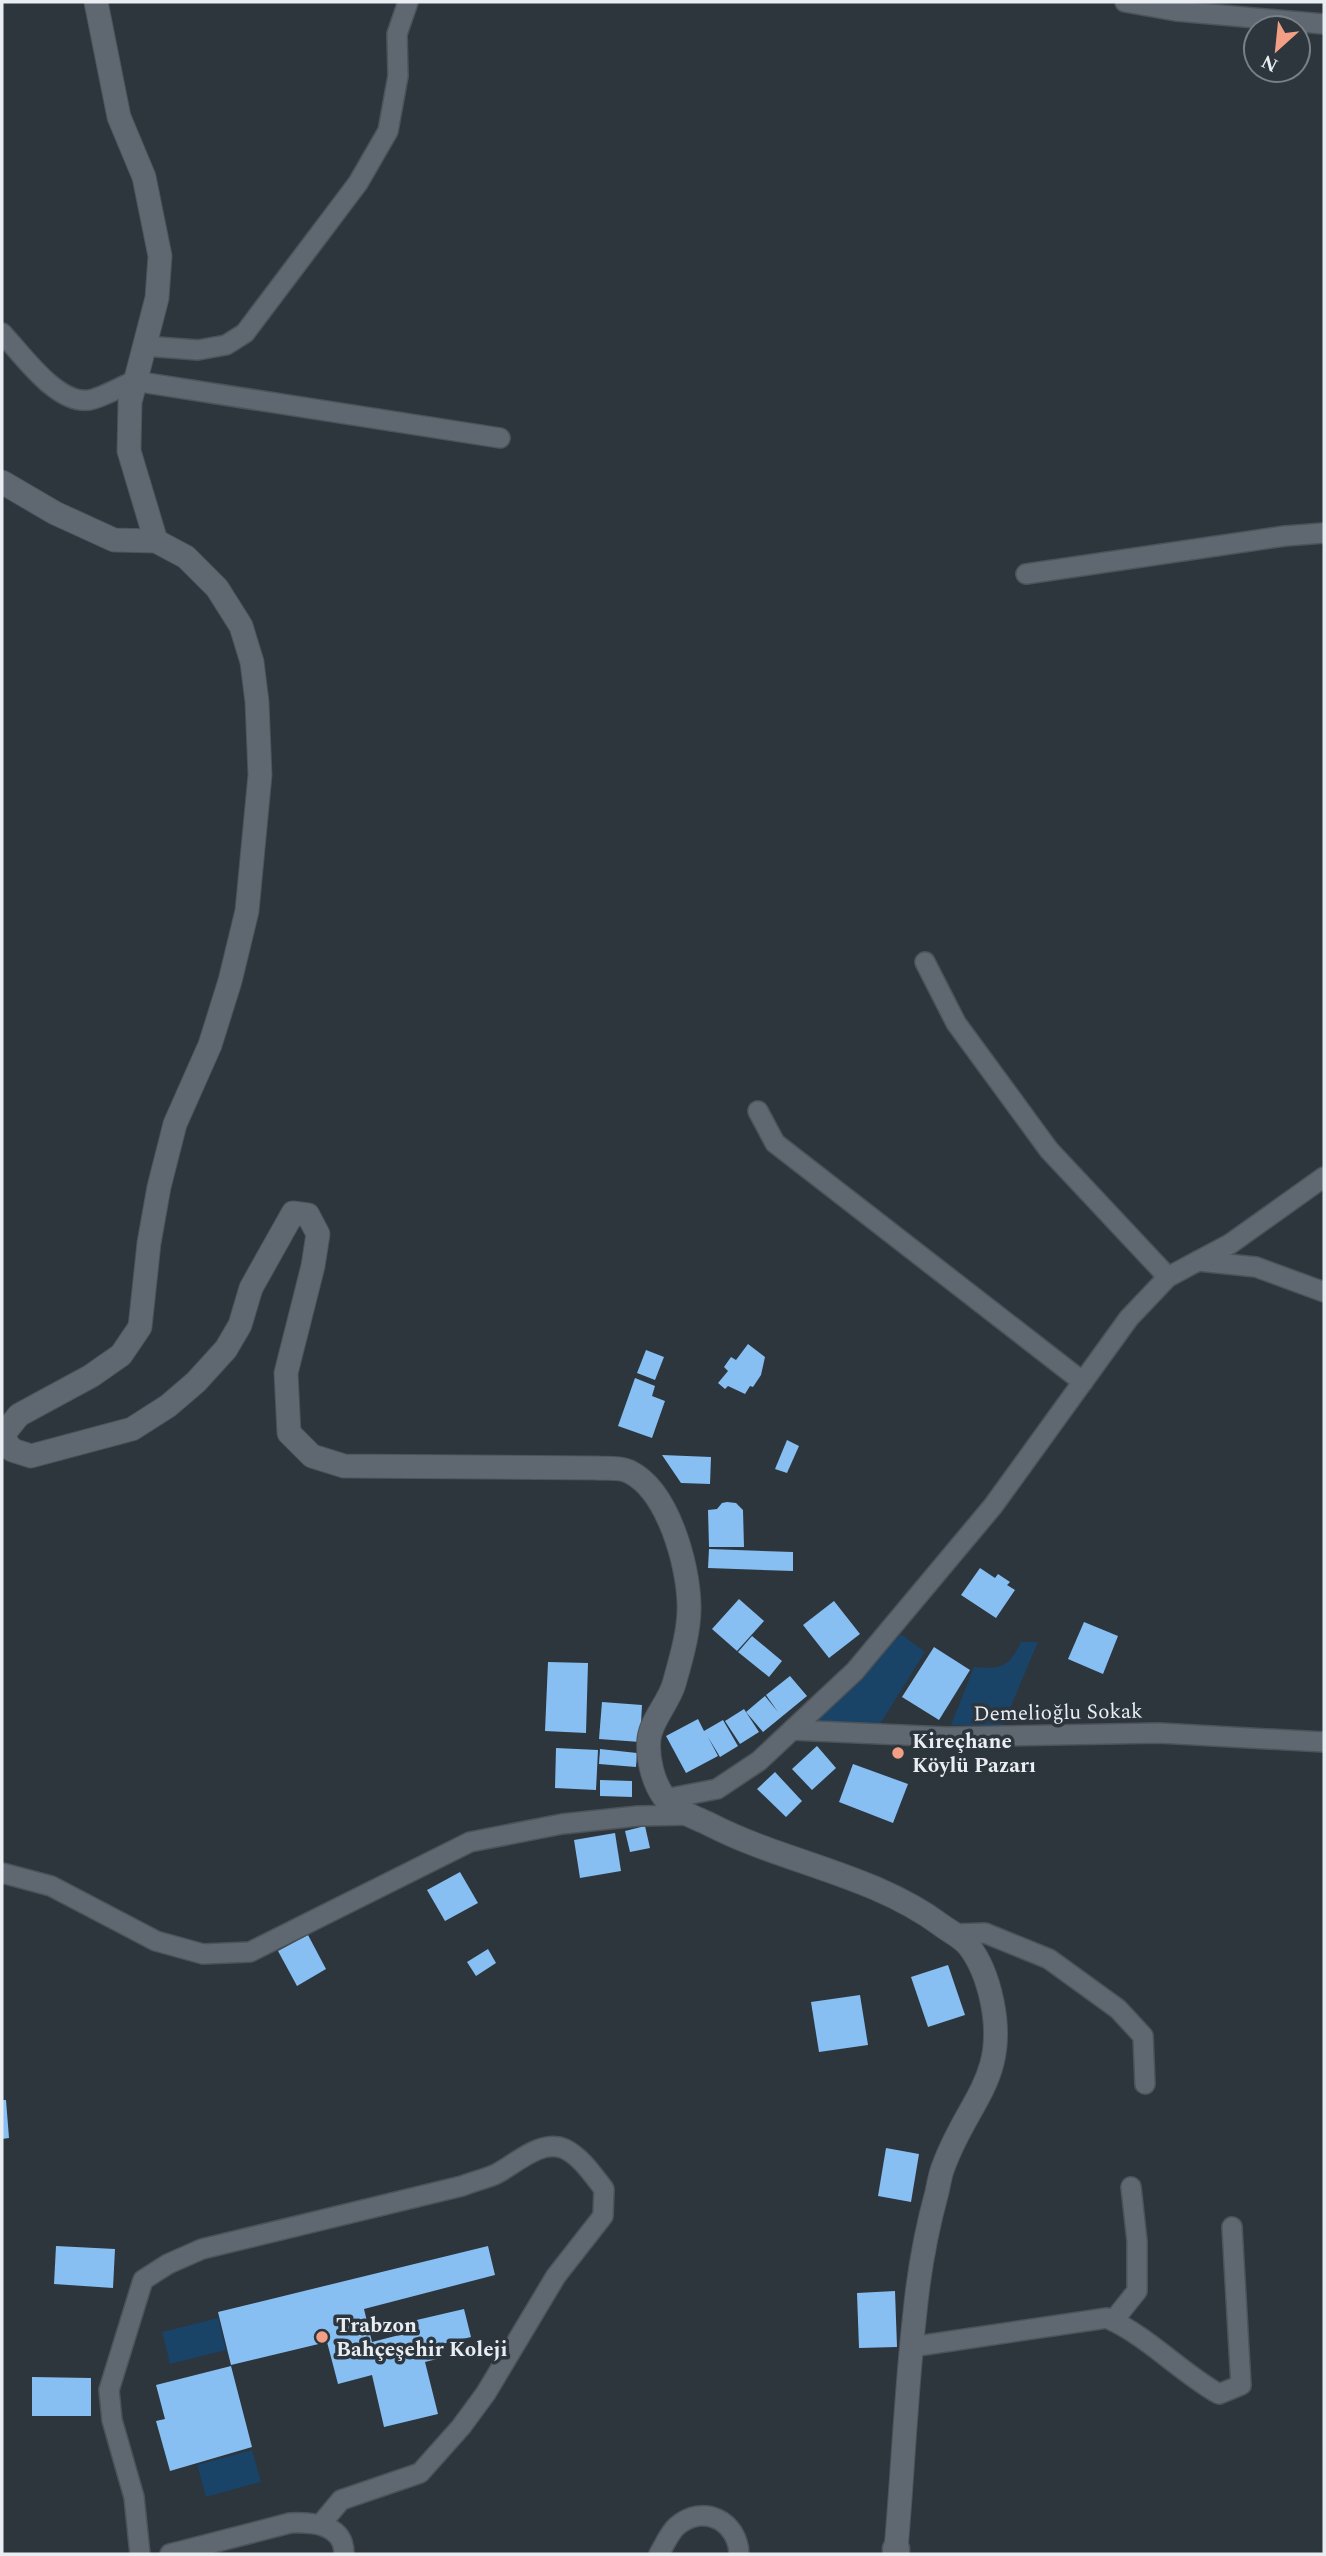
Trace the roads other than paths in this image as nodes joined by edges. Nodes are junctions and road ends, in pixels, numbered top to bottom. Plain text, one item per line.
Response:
1 (96, 2) edge
2 (408, 2) edge
3 (1125, 2) edge
4 (1324, 24) edge
5 (2, 333) edge
6 (144, 346) junction
7 (134, 381) junction
8 (500, 438) dead end
9 (2, 482) edge
10 (23, 495) junction
11 (2, 504) edge
12 (1324, 533) edge
13 (156, 541) junction
14 (1026, 574) dead end
15 (925, 962) dead end
16 (758, 1111) dead end
17 (1324, 1177) edge
18 (1198, 1261) junction
19 (1168, 1277) junction
20 (1324, 1293) edge
21 (1083, 1382) junction
22 (5, 1444) edge
23 (792, 1730) junction
24 (1324, 1742) edge
25 (665, 1800) junction
26 (691, 1815) junction
27 (2, 1873) edge
28 (953, 1934) junction
29 (1145, 2084) dead end
30 (1131, 2187) dead end
31 (1232, 2227) dead end
32 (1113, 2321) junction
33 (911, 2347) junction
34 (321, 2524) junction
35 (896, 2552) edge
36 (140, 2554) edge
37 (170, 2554) edge
38 (344, 2554) edge
39 (659, 2554) edge
40 (738, 2554) edge

1 - 6 street
2 - 6 street
3 - 4 street
5 - 7 street
6 - 7 street
7 - 8 street
7 - 13 street
9 - 10 street
10 - 11 street
10 - 13 street
12 - 14 street
13 - 22 street
15 - 19 street
16 - 21 street
17 - 18 street
18 - 19 street
18 - 20 street
19 - 21 street
21 - 23 street
22 - 25 street
23 - 24 street, Demelioğlu Sokak
23 - 25 street
25 - 26 street
26 - 27 street
26 - 28 street
28 - 29 street
28 - 33 street
30 - 32 street
31 - 32 street
32 - 33 street
33 - 35 street
34 - 36 street
34 - 37 street
34 - 38 street
39 - 40 street

